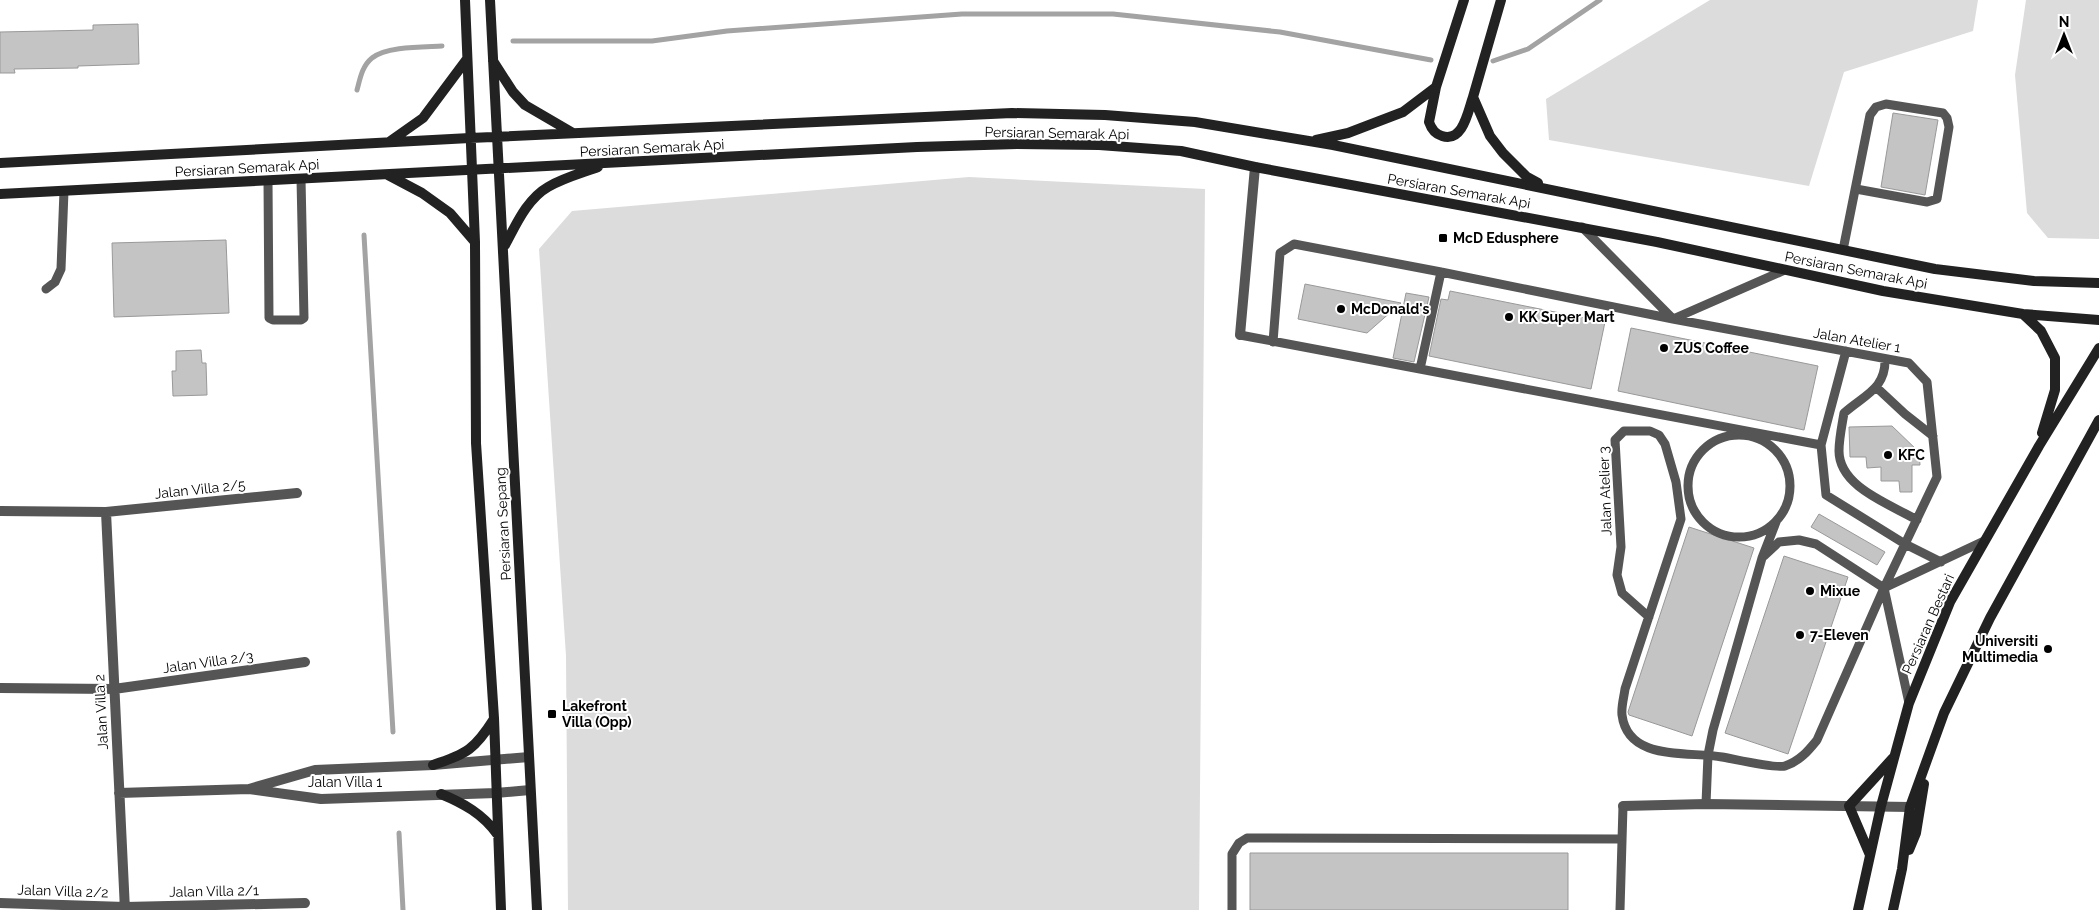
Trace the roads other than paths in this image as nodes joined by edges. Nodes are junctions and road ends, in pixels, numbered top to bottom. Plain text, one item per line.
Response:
1 (465, 0) edge
2 (490, 0) edge
3 (1464, 0) edge
4 (1500, 0) edge
5 (467, 59) junction
6 (493, 60) junction
7 (1436, 87) junction
8 (1473, 97) junction
9 (574, 134) junction
10 (498, 137) junction
11 (470, 138) junction
12 (1310, 142) junction
13 (388, 143) junction
14 (0, 164) edge
15 (606, 164) junction
16 (1255, 168) junction
17 (500, 169) junction
18 (471, 170) junction
19 (386, 174) junction
20 (302, 179) junction
21 (268, 181) junction
22 (1545, 188) junction
23 (1856, 189) junction
24 (64, 191) junction
25 (0, 194) edge
26 (1582, 227) junction
27 (475, 242) junction
28 (504, 247) junction
29 (1843, 250) junction
30 (1784, 270) junction
31 (1441, 272) junction
32 (2099, 283) edge
33 (46, 289) dead end
34 (2023, 314) junction
35 (1673, 320) junction
36 (2099, 320) edge
37 (1240, 335) joint
38 (1273, 342) junction
39 (2099, 348) edge
40 (1846, 352) junction
41 (1885, 359) junction
42 (1420, 369) junction
43 (1876, 387) junction
44 (2099, 420) edge
45 (1933, 436) junction
46 (1822, 445) junction
47 (2039, 446) junction
48 (297, 493) dead end
49 (0, 511) edge
50 (106, 512) junction
51 (1917, 520) junction
52 (1776, 522) junction
53 (1984, 541) junction
54 (1905, 544) junction
55 (1762, 558) junction
56 (1941, 562) junction
57 (1884, 588) junction
58 (1648, 617) junction
59 (305, 662) dead end
60 (0, 688) edge
61 (114, 689) junction
62 (1908, 703) junction
63 (494, 718) junction
64 (1934, 742) junction
65 (1708, 755) junction
66 (529, 757) junction
67 (1894, 757) junction
68 (495, 759) junction
69 (433, 765) junction
70 (1783, 767) joint
71 (249, 789) junction
72 (530, 790) junction
73 (119, 793) junction
74 (496, 793) junction
75 (441, 794) junction
76 (1706, 804) junction
77 (1623, 806) joint
78 (1849, 806) junction
79 (1881, 806) junction
80 (1910, 807) junction
81 (497, 834) junction
82 (1622, 840) junction
83 (1870, 855) junction
84 (1902, 869) junction
85 (0, 903) edge
86 (305, 903) dead end
87 (125, 908) edge
88 (501, 910) edge
89 (536, 910) edge
90 (1232, 910) edge
91 (1620, 910) edge
92 (1858, 910) edge
93 (1893, 910) edge

1 - 5 main road, Persiaran Sepang
2 - 6 main road, Persiaran Sepang
3 - 7 main road
4 - 8 main road
5 - 11 main road, Persiaran Sepang
5 - 13 main road
6 - 9 main road
6 - 10 main road, Persiaran Sepang
7 - 8 main road
7 - 12 main road
8 - 22 main road
9 - 10 main road, Persiaran Semarak Api
9 - 12 main road, Persiaran Semarak Api
10 - 11 main road, Persiaran Semarak Api
10 - 17 main road, Persiaran Sepang
11 - 13 main road, Persiaran Semarak Api
11 - 18 main road, Persiaran Sepang
12 - 22 main road, Persiaran Semarak Api
13 - 14 main road, Persiaran Semarak Api
15 - 16 main road, Persiaran Semarak Api
15 - 17 main road, Persiaran Semarak Api
15 - 28 main road
16 - 26 main road, Persiaran Semarak Api
16 - 37 street
17 - 18 main road, Persiaran Semarak Api
17 - 28 main road, Persiaran Sepang
18 - 19 main road, Persiaran Semarak Api
18 - 27 main road, Persiaran Sepang
19 - 20 main road, Persiaran Semarak Api
19 - 27 main road
20 - 21 main road, Persiaran Semarak Api
20 - 21 lane
21 - 24 main road, Persiaran Semarak Api
22 - 29 main road, Persiaran Semarak Api
23 - 23 lane
23 - 29 lane
24 - 25 main road, Persiaran Semarak Api
24 - 33 lane
26 - 30 main road, Persiaran Semarak Api
26 - 35 lane
27 - 63 main road, Persiaran Sepang
28 - 66 main road, Persiaran Sepang
29 - 32 main road, Persiaran Semarak Api
30 - 34 main road, Persiaran Semarak Api
30 - 35 lane
31 - 35 lane, Jalan Atelier 1
31 - 38 lane, Jalan Atelier 1
31 - 42 lane
34 - 36 main road, Persiaran Semarak Api
34 - 47 main road
35 - 40 lane, Jalan Atelier 1
37 - 38 lane
38 - 42 lane
39 - 47 main road, Persiaran Bestari
40 - 41 lane, Jalan Atelier 1
40 - 46 lane
41 - 43 lane
41 - 45 lane, Jalan Atelier 1
42 - 46 lane
43 - 45 lane
43 - 51 lane
44 - 64 main road
45 - 51 lane, Jalan Atelier 1
46 - 54 lane
47 - 53 main road, Persiaran Bestari
48 - 50 street, Jalan Villa 2/5
49 - 50 street, Jalan Villa 2/5
50 - 61 street, Jalan Villa 2
51 - 54 lane, Jalan Atelier 1
52 - 52 lane
52 - 55 lane
53 - 56 lane
53 - 62 main road, Persiaran Bestari
54 - 56 lane
54 - 57 lane, Jalan Atelier 1
55 - 57 lane
55 - 65 lane
56 - 57 lane
57 - 62 lane
57 - 70 lane, Jalan Atelier 1
58 - 58 lane, Jalan Atelier 3
58 - 65 lane, Jalan Atelier 3
59 - 61 street, Jalan Villa 2/3
60 - 61 street, Jalan Villa 2/3
61 - 73 street, Jalan Villa 2
62 - 67 main road, Persiaran Bestari
63 - 68 main road, Persiaran Sepang
63 - 69 main road
64 - 80 main road
64 - 84 main road
65 - 70 lane, Jalan Atelier 3
65 - 76 lane
66 - 68 street, Jalan Villa 1
66 - 72 main road, Persiaran Sepang
67 - 78 main road
67 - 79 main road, Persiaran Bestari
68 - 69 street, Jalan Villa 1
68 - 74 main road, Persiaran Sepang
69 - 71 street, Jalan Villa 1
71 - 73 street, Jalan Villa 1
71 - 75 street, Jalan Villa 1
72 - 74 street, Jalan Villa 1
72 - 89 main road, Persiaran Sepang
73 - 87 street, Jalan Villa 2
74 - 75 street, Jalan Villa 1
74 - 81 main road, Persiaran Sepang
75 - 81 main road
76 - 77 street
76 - 78 street
77 - 82 lane
78 - 79 street
78 - 83 main road
79 - 80 street
79 - 83 main road, Persiaran Bestari
80 - 84 main road
81 - 88 main road, Persiaran Sepang
82 - 90 lane
82 - 91 lane
83 - 92 main road, Persiaran Bestari
84 - 93 main road
85 - 87 street, Jalan Villa 2/2
86 - 87 street, Jalan Villa 2/1

